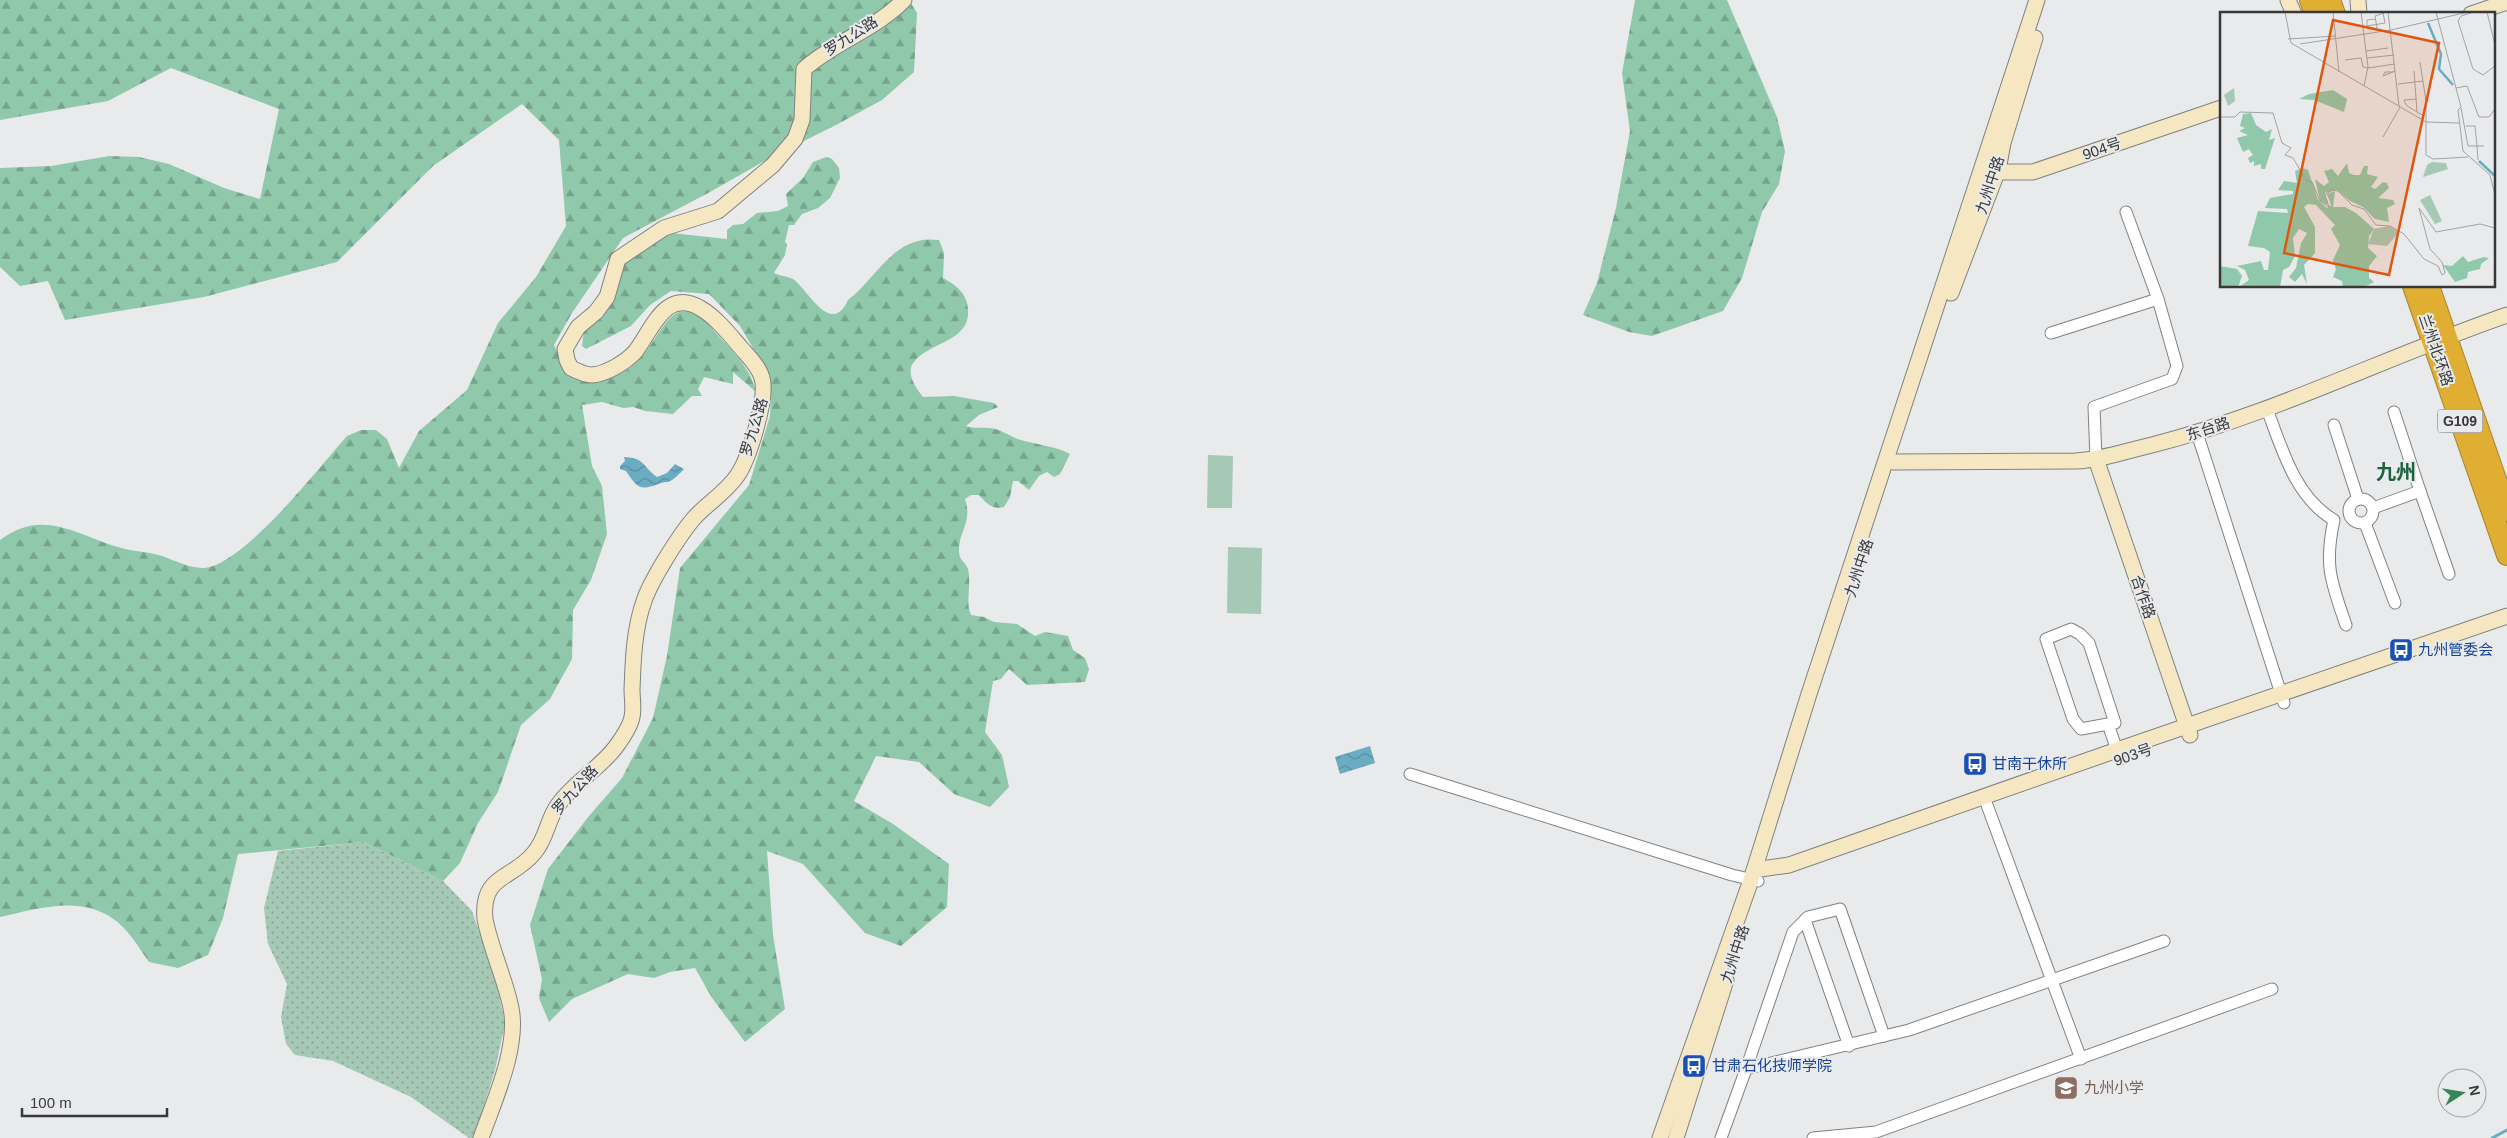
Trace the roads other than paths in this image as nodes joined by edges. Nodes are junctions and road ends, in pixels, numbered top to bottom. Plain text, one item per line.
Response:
1 (904, 0) edge
2 (2037, 0) edge
3 (2045, 0) edge
4 (2288, 0) edge
5 (2310, 0) edge
6 (2330, 0) edge
7 (2507, 2) edge
8 (2507, 11) edge
9 (2293, 12) edge
10 (2315, 12) edge
11 (2334, 12) edge
12 (2477, 12) edge
13 (2494, 16) edge
14 (2220, 100) edge
15 (2220, 108) edge
16 (1999, 166) junction
17 (1982, 169) junction
18 (2126, 212) dead end
19 (2414, 288) edge
20 (2429, 288) edge
21 (2158, 299) junction
22 (2507, 315) edge
23 (2051, 333) dead end
24 (2439, 339) junction
25 (2267, 408) junction
26 (2394, 412) dead end
27 (2334, 425) dead end
28 (2197, 433) junction
29 (2096, 459) junction
30 (1893, 462) junction
31 (2420, 490) junction
32 (2358, 500) junction
33 (2373, 508) junction
34 (2507, 511) edge
35 (2350, 515) junction
36 (2334, 520) junction
37 (2365, 523) junction
38 (2507, 555) edge
39 (2449, 574) dead end
40 (2395, 603) dead end
41 (2507, 616) edge
42 (2346, 624) dead end
43 (2507, 627) edge
44 (2283, 698) junction
45 (2108, 724) junction
46 (2189, 731) junction
47 (2118, 754) junction
48 (1410, 774) dead end
49 (1988, 805) junction
50 (1756, 875) junction
51 (1804, 920) junction
52 (2164, 941) dead end
53 (2052, 981) junction
54 (2272, 989) dead end
55 (1884, 1036) junction
56 (1849, 1046) junction
57 (2081, 1059) junction
58 (1746, 1069) junction
59 (481, 1138) edge
60 (1660, 1138) edge
61 (1676, 1138) edge
62 (1721, 1138) edge
63 (1813, 1138) edge

1 - 59 street, 罗九公路
2 - 17 street
3 - 16 street, 九州中路
4 - 9 street
5 - 10 highway
6 - 11 highway
7 - 12 street
8 - 13 street
14 - 16 street
15 - 16 street, 904号
16 - 17 street, 904号
16 - 30 street, 九州中路
17 - 50 street
18 - 21 street
19 - 24 highway, 兰州北环路 / G109
20 - 24 highway, 兰州北环路 / G109
21 - 23 street
21 - 29 street
22 - 24 street, 东台路
24 - 25 street, 东台路
24 - 34 highway, 兰州北环路 / G109
24 - 38 highway, 兰州北环路 / G109
25 - 28 street, 东台路
25 - 36 street
26 - 31 street
27 - 32 street
28 - 29 street, 东台路
28 - 44 street
29 - 30 street, 东台路
29 - 46 street, 合作路
30 - 50 street, 九州中路
31 - 33 street
31 - 39 street
32 - 33 street
32 - 35 street
33 - 37 street
35 - 36 street
35 - 37 street
36 - 42 street
37 - 40 street
41 - 44 street
43 - 44 street, 903号
44 - 46 street, 903号
45 - 45 street
45 - 47 street
46 - 47 street, 903号
47 - 49 street, 903号
47 - 50 street
48 - 50 street
49 - 50 street, 903号
49 - 53 street
50 - 60 street
50 - 61 street, 九州中路
51 - 55 street
51 - 56 street
51 - 58 street
52 - 53 street
53 - 55 street
53 - 57 street
54 - 57 street
55 - 56 street
56 - 58 street
57 - 63 street
58 - 62 street

